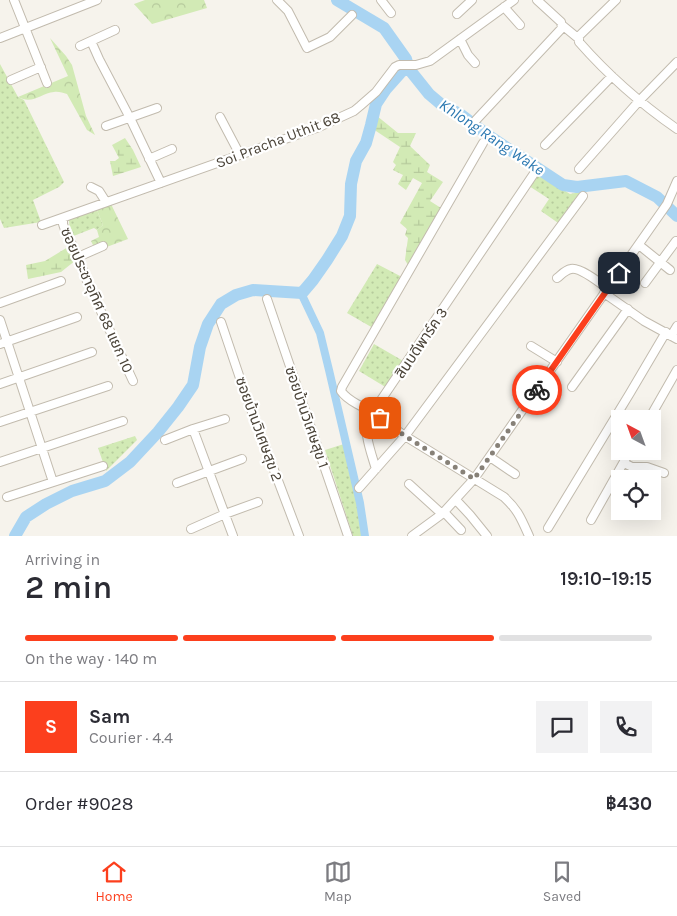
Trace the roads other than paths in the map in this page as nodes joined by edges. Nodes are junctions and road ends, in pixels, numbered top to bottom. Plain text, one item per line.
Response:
1 (14, 0) edge
2 (97, 0) edge
3 (277, 0) edge
4 (382, 0) edge
5 (472, 0) edge
6 (514, 0) edge
7 (537, 0) edge
8 (616, 0) edge
9 (504, 8) junction
10 (390, 13) dead end
11 (457, 14) dead end
12 (352, 15) dead end
13 (520, 25) dead end
14 (562, 25) junction
15 (26, 28) junction
16 (115, 30) dead end
17 (0, 38) edge
18 (460, 39) junction
19 (579, 39) junction
20 (91, 40) junction
21 (80, 46) dead end
22 (677, 62) edge
23 (475, 63) dead end
24 (41, 67) junction
25 (612, 76) junction
26 (11, 80) dead end
27 (47, 82) dead end
28 (639, 101) junction
29 (157, 108) dead end
30 (220, 117) dead end
31 (130, 118) junction
32 (476, 120) dead end
33 (106, 126) dead end
34 (677, 129) edge
35 (483, 143) dead end
36 (545, 145) dead end
37 (172, 149) dead end
38 (240, 154) junction
39 (150, 159) junction
40 (580, 169) dead end
41 (533, 175) dead end
42 (677, 181) edge
43 (161, 184) junction
44 (91, 187) dead end
45 (583, 196) dead end
46 (106, 202) junction
47 (63, 218) junction
48 (42, 225) dead end
49 (676, 240) edge
50 (639, 245) junction
51 (103, 246) dead end
52 (78, 257) junction
53 (660, 262) junction
54 (670, 270) dead end
55 (557, 278) dead end
56 (61, 281) dead end
57 (645, 283) dead end
58 (606, 291) junction
59 (267, 299) dead end
60 (0, 303) edge
61 (628, 309) junction
62 (77, 317) dead end
63 (0, 320) edge
64 (221, 322) dead end
65 (677, 326) edge
66 (671, 336) edge
67 (4, 343) edge
68 (531, 346) dead end
69 (92, 352) dead end
70 (557, 362) junction
71 (677, 370) edge
72 (20, 378) junction
73 (133, 381) dead end
74 (0, 384) edge
75 (108, 386) dead end
76 (572, 387) dead end
77 (654, 410) edge
78 (373, 411) junction
79 (31, 412) junction
80 (225, 419) dead end
81 (122, 421) dead end
82 (0, 422) edge
83 (192, 429) junction
84 (405, 436) junction
85 (165, 440) dead end
86 (42, 448) junction
87 (490, 457) junction
88 (242, 459) dead end
89 (626, 460) edge
90 (0, 462) edge
91 (624, 463) junction
92 (103, 466) dead end
93 (376, 468) junction
94 (208, 470) junction
95 (664, 473) dead end
96 (515, 474) dead end
97 (474, 479) junction
98 (53, 482) junction
99 (177, 482) dead end
100 (409, 484) dead end
101 (359, 488) dead end
102 (7, 497) dead end
103 (456, 500) junction
104 (258, 502) dead end
105 (443, 513) junction
106 (225, 514) junction
107 (591, 520) dead end
108 (548, 528) dead end
109 (191, 529) dead end
110 (461, 530) dead end
111 (233, 536) edge
112 (299, 536) edge
113 (348, 536) edge
114 (412, 536) edge
115 (487, 536) edge
116 (529, 536) edge

1 - 15 street
2 - 15 street
3 - 12 street
4 - 10 street
5 - 11 street
6 - 9 street, Soi Pracha Uthit 68
7 - 14 street
8 - 19 street
9 - 13 street
9 - 18 street, Soi Pracha Uthit 68
14 - 19 street
14 - 32 street
15 - 17 street
15 - 24 street
16 - 20 street
18 - 23 street
18 - 38 street, Soi Pracha Uthit 68
19 - 25 street
20 - 21 street
20 - 31 street
22 - 28 street
24 - 26 street
24 - 27 street
25 - 28 street
25 - 36 street
28 - 34 street
28 - 40 street
29 - 31 street
30 - 38 street
31 - 33 street
31 - 39 street
35 - 78 street
37 - 39 street
38 - 43 street, Soi Pracha Uthit 68
39 - 43 street
41 - 78 street, สินบดีพาร์ค 3
42 - 50 street
43 - 46 street, Soi Pracha Uthit 68
44 - 46 street
45 - 84 street
46 - 47 street, Soi Pracha Uthit 68
47 - 48 street, Soi Pracha Uthit 68
47 - 52 street, ซอยประชาอุทิศ 68 แยก 10
49 - 53 street
50 - 53 street
50 - 58 street
51 - 52 street
52 - 73 street, ซอยประชาอุทิศ 68 แยก 10
53 - 54 street
53 - 57 street
55 - 58 street
56 - 60 street
58 - 61 street
58 - 70 street
59 - 113 street, ซอยบ้านวิเศษสุข 1
61 - 66 street
61 - 76 street
62 - 67 street
63 - 67 street
64 - 112 street, ซอยบ้านวิเศษสุข 2
65 - 66 street
66 - 108 street
67 - 72 street
68 - 70 street
69 - 72 street
70 - 87 street
71 - 77 street
72 - 74 street
72 - 79 street
75 - 79 street
78 - 84 street
78 - 93 street, สินบดีพาร์ค 3
79 - 82 street
79 - 86 street
80 - 83 street
81 - 86 street
83 - 85 street
83 - 94 street
84 - 93 street
84 - 97 street
86 - 90 street
86 - 98 street
87 - 96 street
87 - 97 street
88 - 94 street
89 - 91 street
91 - 95 street
91 - 107 street
92 - 98 street
93 - 101 street
94 - 99 street
94 - 106 street
97 - 103 street
97 - 116 street
98 - 102 street
100 - 105 street
103 - 105 street
103 - 115 street
104 - 106 street
105 - 110 street
105 - 114 street
106 - 109 street
106 - 111 street

